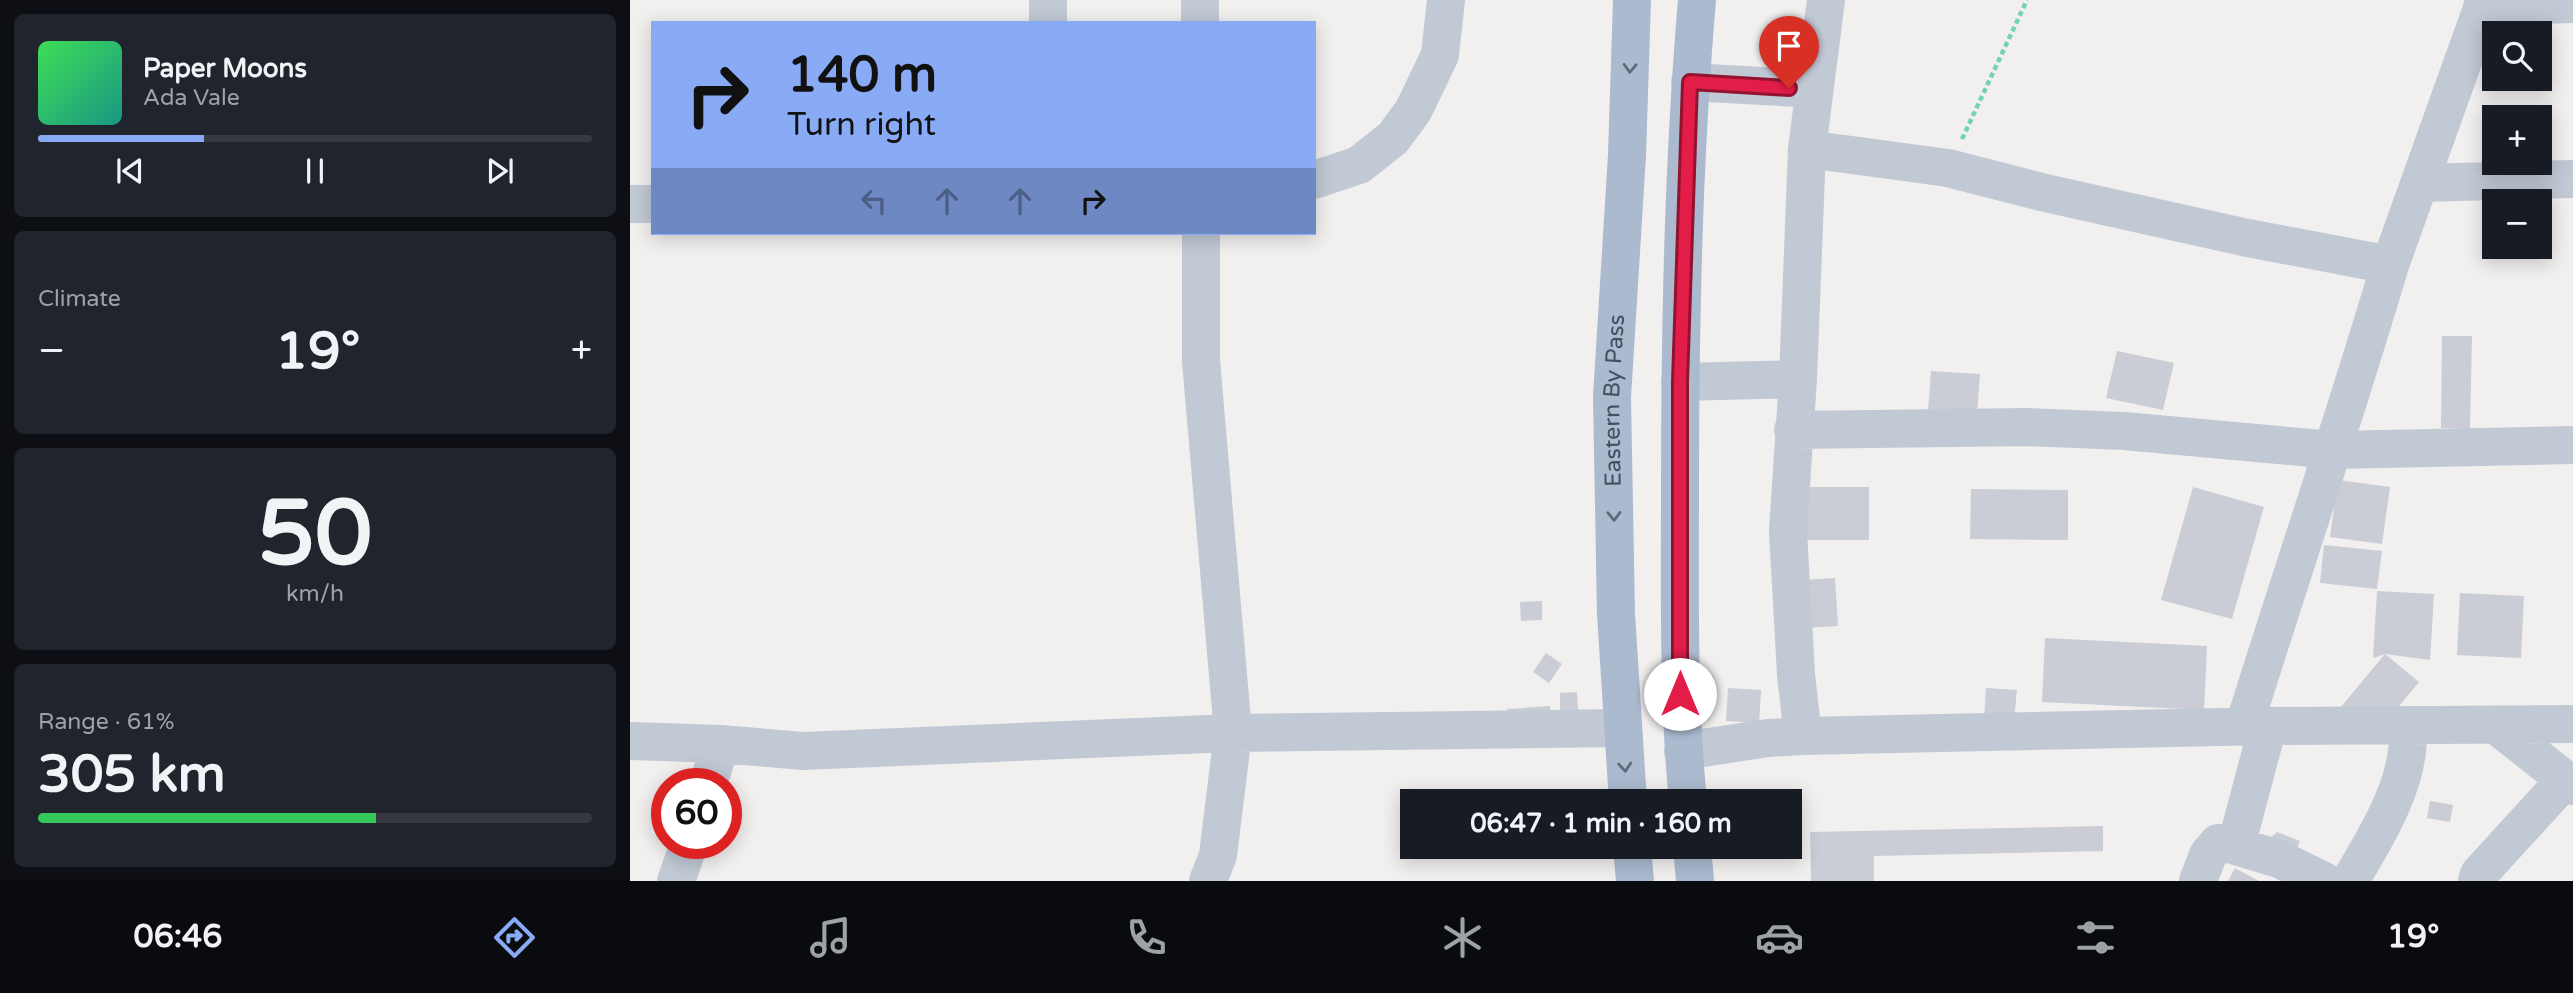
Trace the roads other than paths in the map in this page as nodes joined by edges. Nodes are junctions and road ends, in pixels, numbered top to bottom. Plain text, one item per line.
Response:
1 (1048, 0) edge
2 (1199, 0) edge
3 (1446, 0) edge
4 (1632, 0) edge
5 (1697, 0) edge
6 (1826, 0) edge
7 (2484, 4) edge
8 (2573, 4) edge
9 (1048, 21) edge
10 (1200, 21) edge
11 (1690, 82) junction
12 (1814, 89) junction
13 (1807, 149) junction
14 (1316, 179) edge
15 (2573, 179) edge
16 (2420, 183) junction
17 (630, 204) edge
18 (651, 204) edge
19 (1200, 235) edge
20 (2390, 265) junction
21 (1798, 379) junction
22 (1680, 382) junction
23 (1793, 430) junction
24 (2573, 445) edge
25 (2333, 450) junction
26 (2573, 724) edge
27 (2409, 725) junction
28 (2496, 725) junction
29 (2256, 726) junction
30 (1622, 728) junction
31 (1233, 733) junction
32 (1803, 736) junction
33 (630, 741) edge
34 (721, 744) junction
35 (1683, 751) junction
36 (713, 768) edge
37 (2569, 783) edge
38 (1627, 789) edge
39 (1687, 789) edge
40 (2236, 846) junction
41 (684, 859) edge
42 (1633, 859) edge
43 (1693, 859) edge
44 (676, 881) edge
45 (1208, 881) edge
46 (1635, 881) edge
47 (1695, 881) edge
48 (2198, 881) edge
49 (2324, 881) edge
50 (2350, 881) edge
51 (2476, 881) edge

1 - 9 street
2 - 10 street
3 - 14 street
4 -> 30 main road, Eastern By Pass
5 - 11 main road
6 - 12 street
7 - 8 street
7 - 16 street
11 - 12 street
11 - 22 main road
12 - 13 street
13 - 20 street
13 - 21 street
15 - 16 street
16 - 20 street
17 - 18 street
19 - 31 street
20 - 25 street
21 - 22 street
21 - 23 street
22 - 35 main road
23 - 25 street
23 - 32 street
24 - 25 street
25 - 29 street
26 - 28 street
27 - 28 street
27 - 29 street
27 - 50 street
28 - 37 street
29 - 32 street
29 - 40 street
30 - 31 street
30 -> 38 main road, Eastern By Pass
31 - 34 street
31 - 45 street
32 - 35 street
33 - 34 street
34 - 36 street
35 - 39 main road
37 - 51 street
40 - 48 street
40 - 49 street
41 - 44 street
42 - 46 main road
43 - 47 main road

